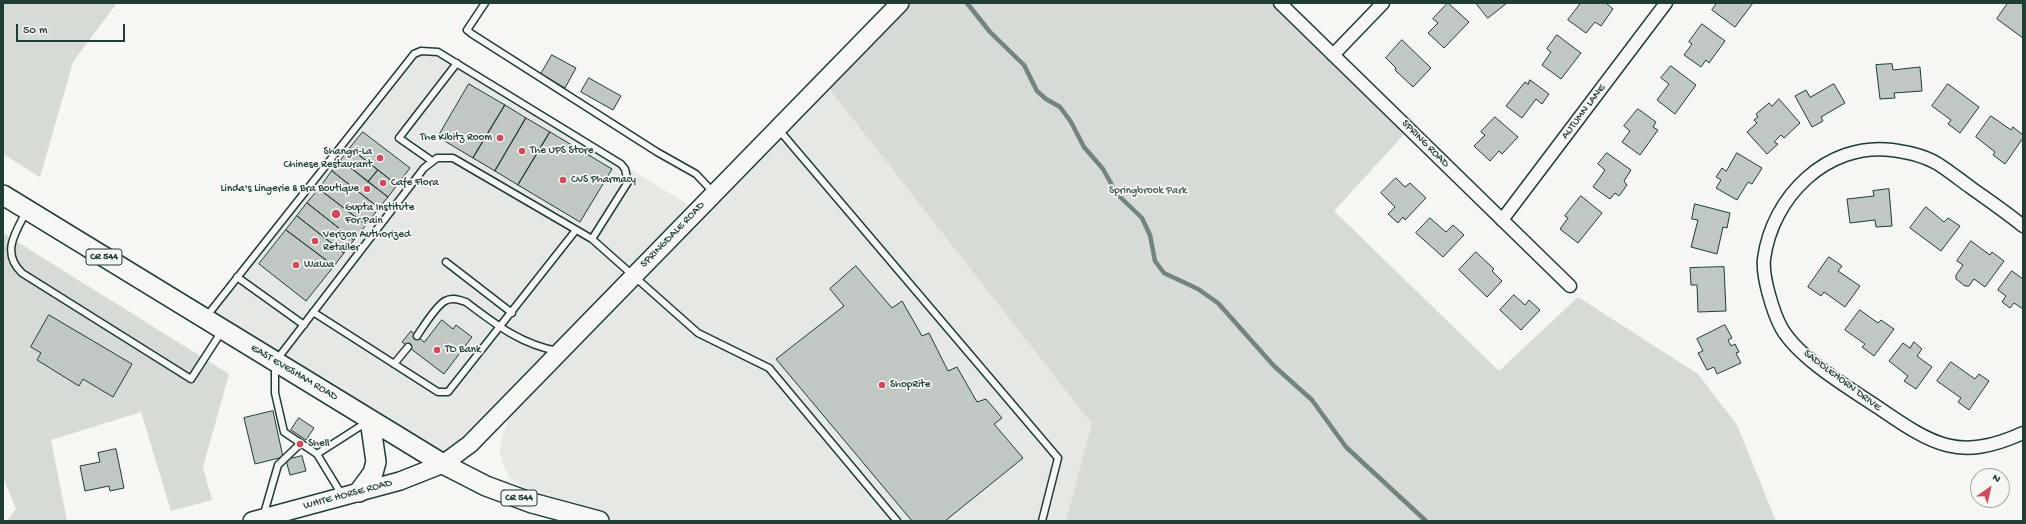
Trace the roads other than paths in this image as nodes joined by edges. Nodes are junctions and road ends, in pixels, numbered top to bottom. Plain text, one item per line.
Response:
1 (485, 3) edge
2 (900, 3) edge
3 (1280, 3) edge
4 (1383, 3) edge
5 (1666, 3) edge
6 (1333, 55) junction
7 (457, 63) junction
8 (777, 128) junction
9 (432, 161) junction
10 (714, 193) junction
11 (3, 195) edge
12 (27, 209) junction
13 (1502, 220) junction
14 (2023, 226) edge
15 (576, 230) junction
16 (592, 239) junction
17 (446, 262) dead end
18 (633, 276) junction
19 (237, 277) junction
20 (1570, 286) dead end
21 (313, 312) junction
22 (512, 313) junction
23 (205, 319) junction
24 (304, 325) junction
25 (500, 328) junction
26 (223, 330) junction
27 (417, 336) dead end
28 (408, 347) dead end
29 (561, 351) junction
30 (275, 362) junction
31 (394, 364) junction
32 (370, 420) junction
33 (2023, 433) edge
34 (301, 443) junction
35 (317, 454) junction
36 (443, 464) junction
37 (351, 494) junction
38 (257, 520) edge
39 (599, 521) edge
40 (897, 521) edge
41 (1042, 521) edge

1 - 10 lane
2 - 8 main road, SPRINGDALE ROAD
3 - 6 street, SPRING ROAD
4 - 6 street
5 - 13 street, AUTUMN LANE
6 - 13 street, SPRING ROAD
7 - 9 lane
7 - 16 lane
7 - 19 lane
8 - 10 main road, SPRINGDALE ROAD
8 - 41 lane
9 - 15 lane
9 - 21 lane
10 - 18 main road, SPRINGDALE ROAD
11 - 12 main road, EAST EVESHAM ROAD / CR 544
12 - 23 main road, EAST EVESHAM ROAD / CR 544
12 - 26 lane
13 - 20 street, SPRING ROAD
14 - 33 street, SADDLEHORN DRIVE
15 - 16 lane
15 - 22 lane
16 - 18 lane
17 - 22 lane
18 - 29 main road, SPRINGDALE ROAD
18 - 40 lane
19 - 23 lane
19 - 24 lane
21 - 24 lane
21 - 31 lane
22 - 25 lane
23 - 26 main road, EAST EVESHAM ROAD / CR 544
24 - 30 lane
25 - 27 lane
25 - 29 lane
25 - 31 lane
26 - 30 main road, EAST EVESHAM ROAD / CR 544
28 - 31 lane
29 - 36 main road, SPRINGDALE ROAD
30 - 32 main road, EAST EVESHAM ROAD / CR 544
30 - 34 lane
32 - 35 lane
32 - 36 main road, EAST EVESHAM ROAD / CR 544
32 - 37 main road
34 - 35 lane
34 - 38 lane
35 - 37 lane
36 - 37 main road, WHITE HORSE ROAD
36 - 39 main road, EAST EVESHAM ROAD / CR 544
37 - 38 main road, WHITE HORSE ROAD

